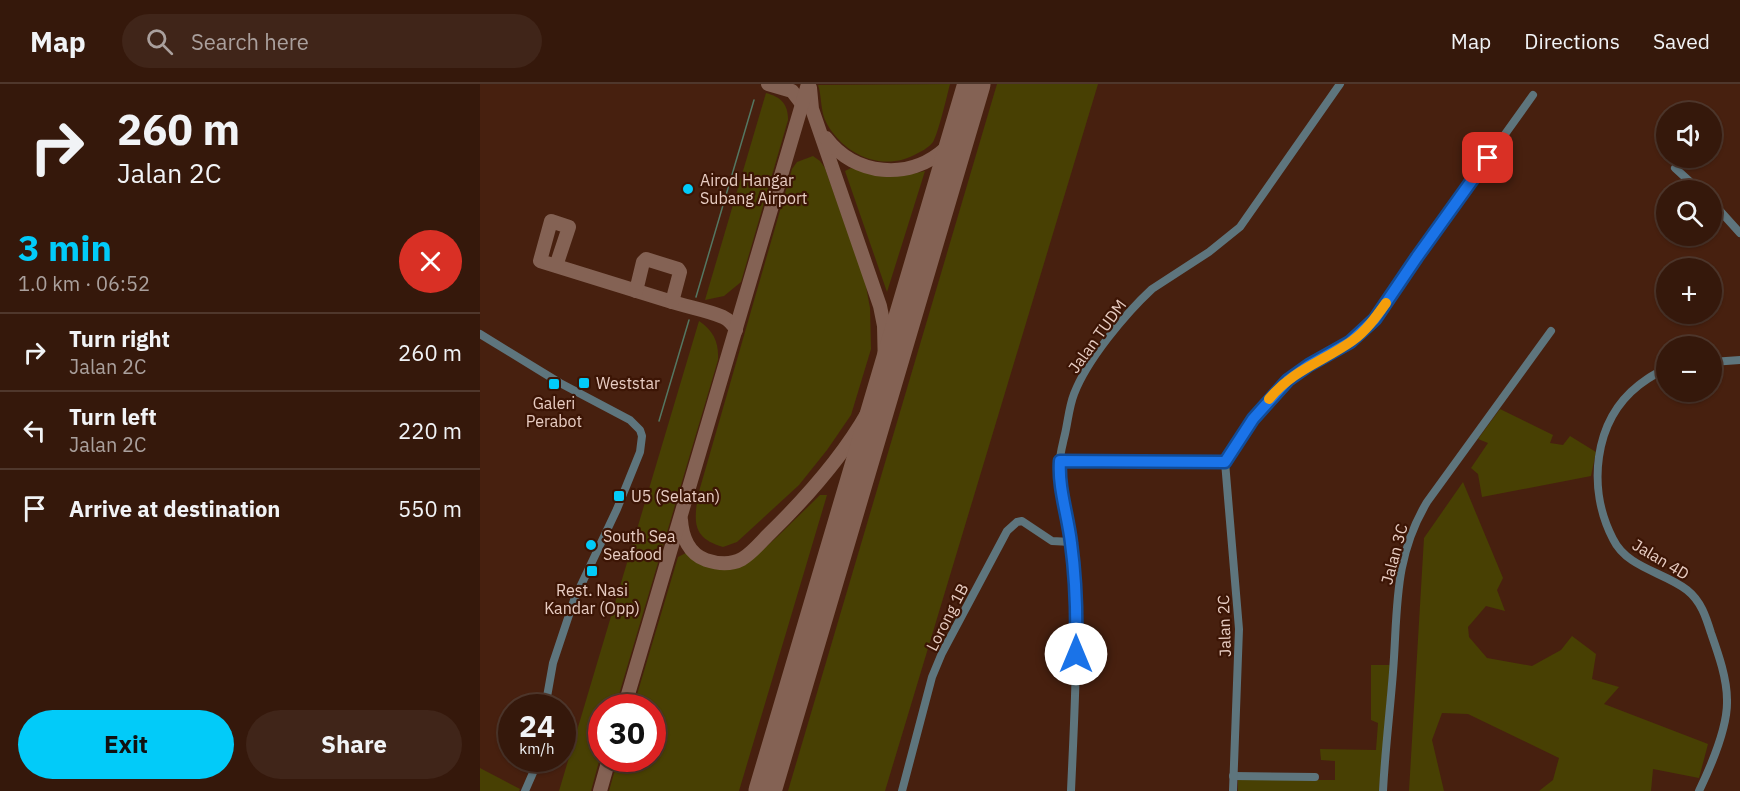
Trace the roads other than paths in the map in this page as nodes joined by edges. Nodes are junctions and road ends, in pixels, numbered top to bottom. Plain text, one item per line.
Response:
1 (1340, 84) edge
2 (1533, 95) dead end
3 (1675, 168) dead end
4 (1688, 180) edge
5 (1722, 213) edge
6 (1740, 233) edge
7 (480, 329) edge
8 (1551, 331) dead end
9 (480, 334) edge
10 (1740, 360) edge
11 (1722, 361) edge
12 (1656, 375) edge
13 (577, 392) junction
14 (1060, 461) junction
15 (1225, 462) junction
16 (1071, 543) junction
17 (547, 694) edge
18 (533, 772) edge
19 (1233, 776) junction
20 (1315, 777) dead end
21 (525, 791) edge
22 (902, 791) edge
23 (1071, 791) edge
24 (1233, 791) edge
25 (1383, 791) edge
26 (1699, 791) edge

1 - 14 street, Jalan TUDM
2 - 15 street
3 - 4 street
5 - 6 street
7 - 13 street
8 - 25 street, Jalan 3C
9 - 13 street
10 - 11 street
12 - 26 street, Jalan 4D
13 - 17 street
14 - 15 street
14 - 16 street, Jalan TUDM
15 - 19 street, Jalan 2C
16 - 22 street, Lorong 1B
16 - 23 street, Jalan TUDM
18 - 21 street
19 - 20 street
19 - 24 street, Jalan 2C

